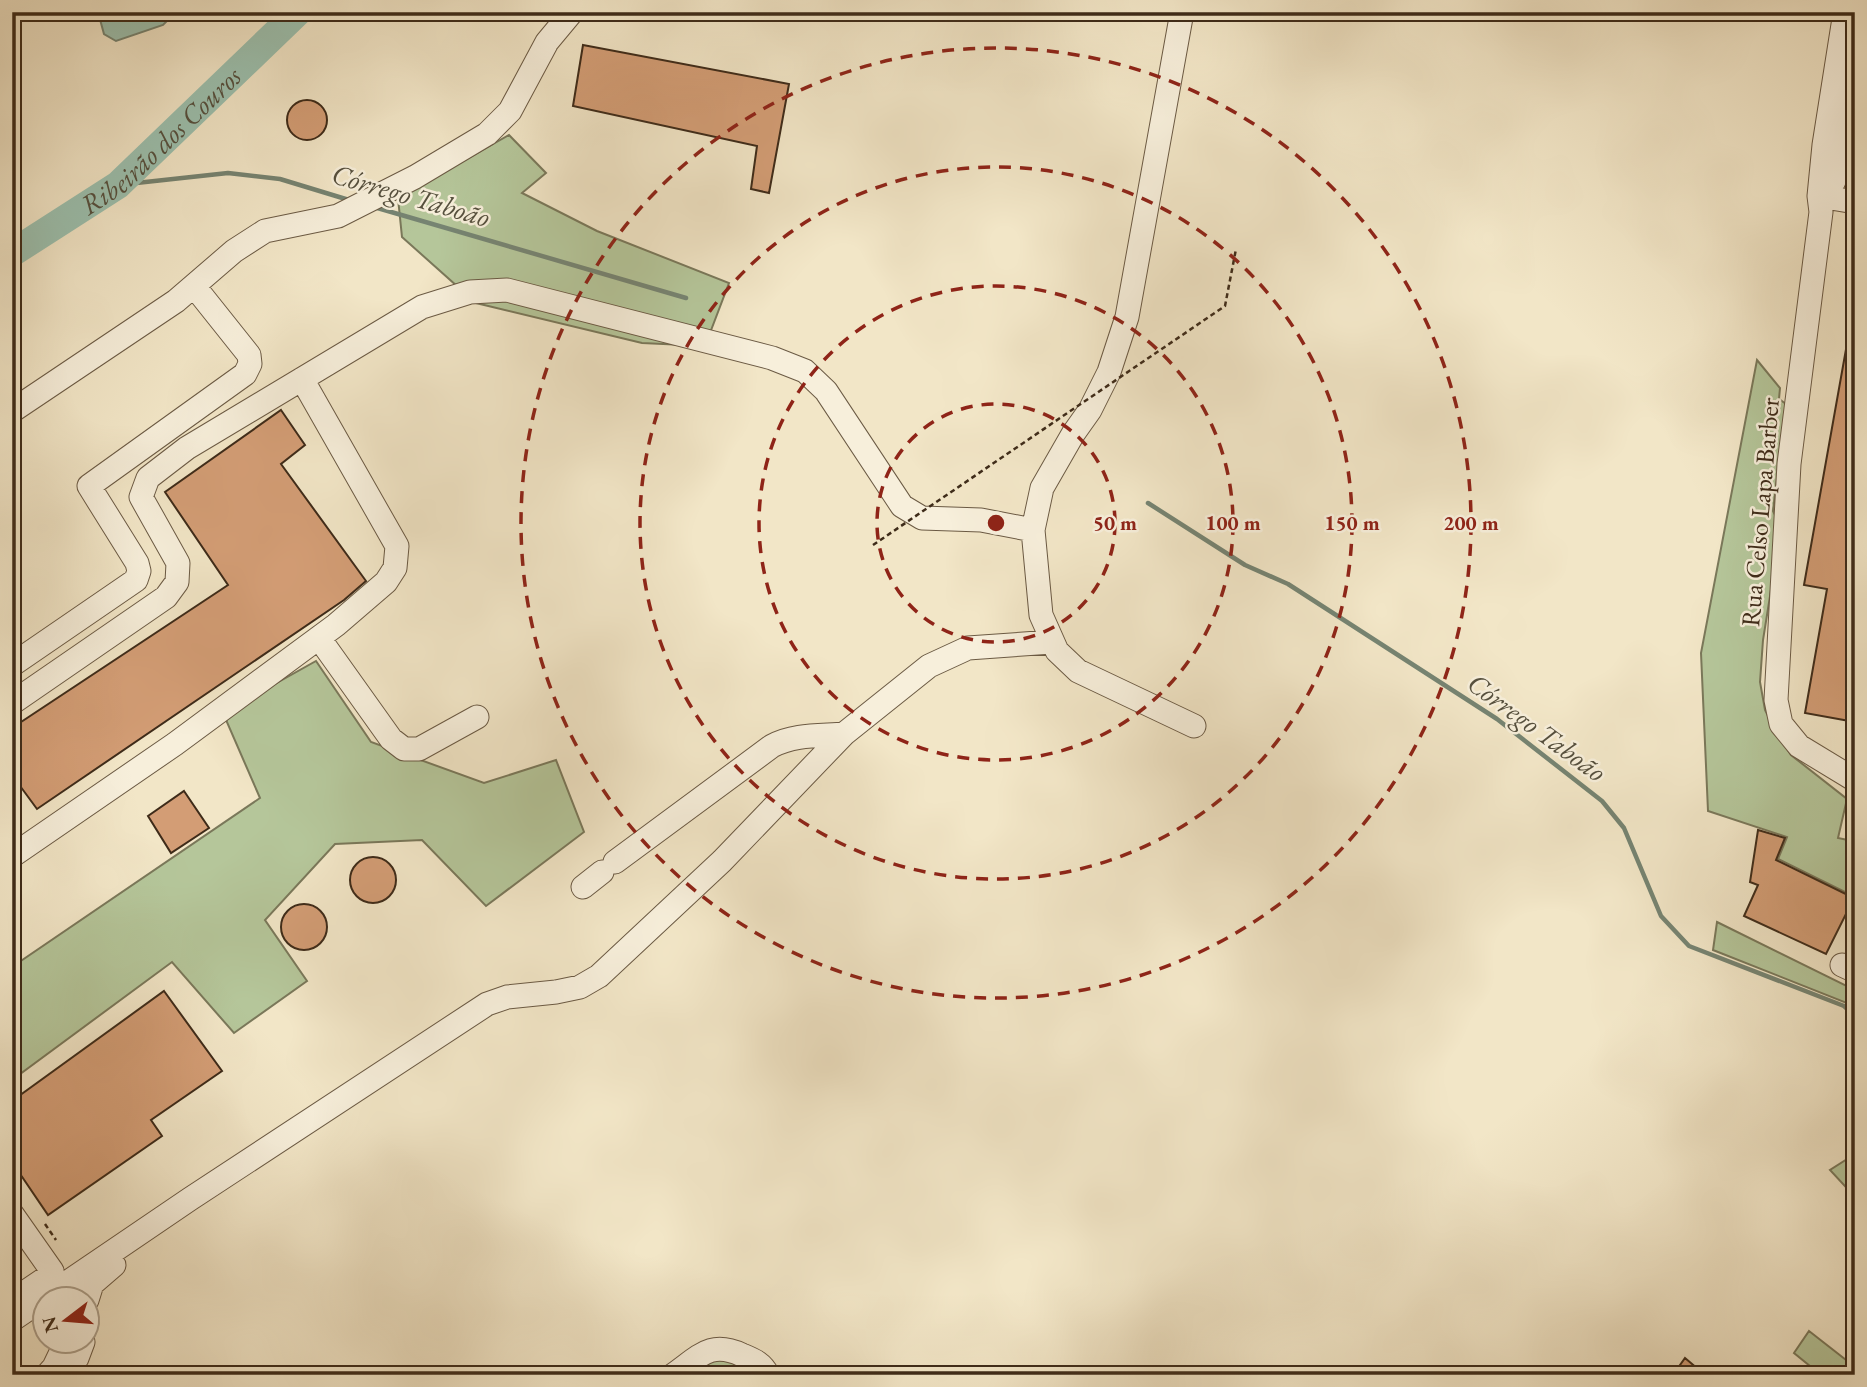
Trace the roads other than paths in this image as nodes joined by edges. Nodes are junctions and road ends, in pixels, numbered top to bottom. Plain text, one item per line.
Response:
1 (572, 12) edge
2 (1182, 12) edge
3 (1845, 13) edge
4 (1855, 15) edge
5 (1855, 61) edge
6 (1824, 202) junction
7 (1855, 202) edge
8 (194, 286) junction
9 (302, 379) junction
10 (12, 411) edge
11 (1034, 530) junction
12 (319, 638) junction
13 (1052, 642) junction
14 (12, 664) edge
15 (12, 703) edge
16 (477, 717) dead end
17 (1194, 726) dead end
18 (844, 734) junction
19 (1855, 780) edge
20 (16, 845) edge
21 (583, 887) dead end
22 (190, 1199) junction
23 (12, 1214) edge
24 (91, 1286) edge
25 (12, 1301) edge
26 (12, 1320) edge
27 (32, 1325) edge
28 (12, 1337) edge
29 (59, 1356) edge
30 (78, 1356) edge
31 (47, 1375) edge
32 (66, 1375) edge
33 (673, 1375) edge
34 (768, 1375) edge

1 - 8 lane
2 - 11 lane
3 - 4 lane
3 - 6 lane, Rua Celso Lapa Barber
5 - 6 lane, Rua Celso Lapa Barber
6 - 7 lane
6 - 19 lane, Rua Celso Lapa Barber
8 - 10 lane
8 - 14 lane
9 - 11 lane
9 - 12 lane
9 - 15 lane
11 - 13 lane
12 - 16 lane
12 - 20 lane
13 - 17 lane
13 - 18 lane
18 - 21 lane
18 - 22 lane
22 - 24 lane
22 - 26 lane
23 - 25 lane
27 - 28 lane
29 - 31 lane
30 - 32 lane
33 - 34 lane

